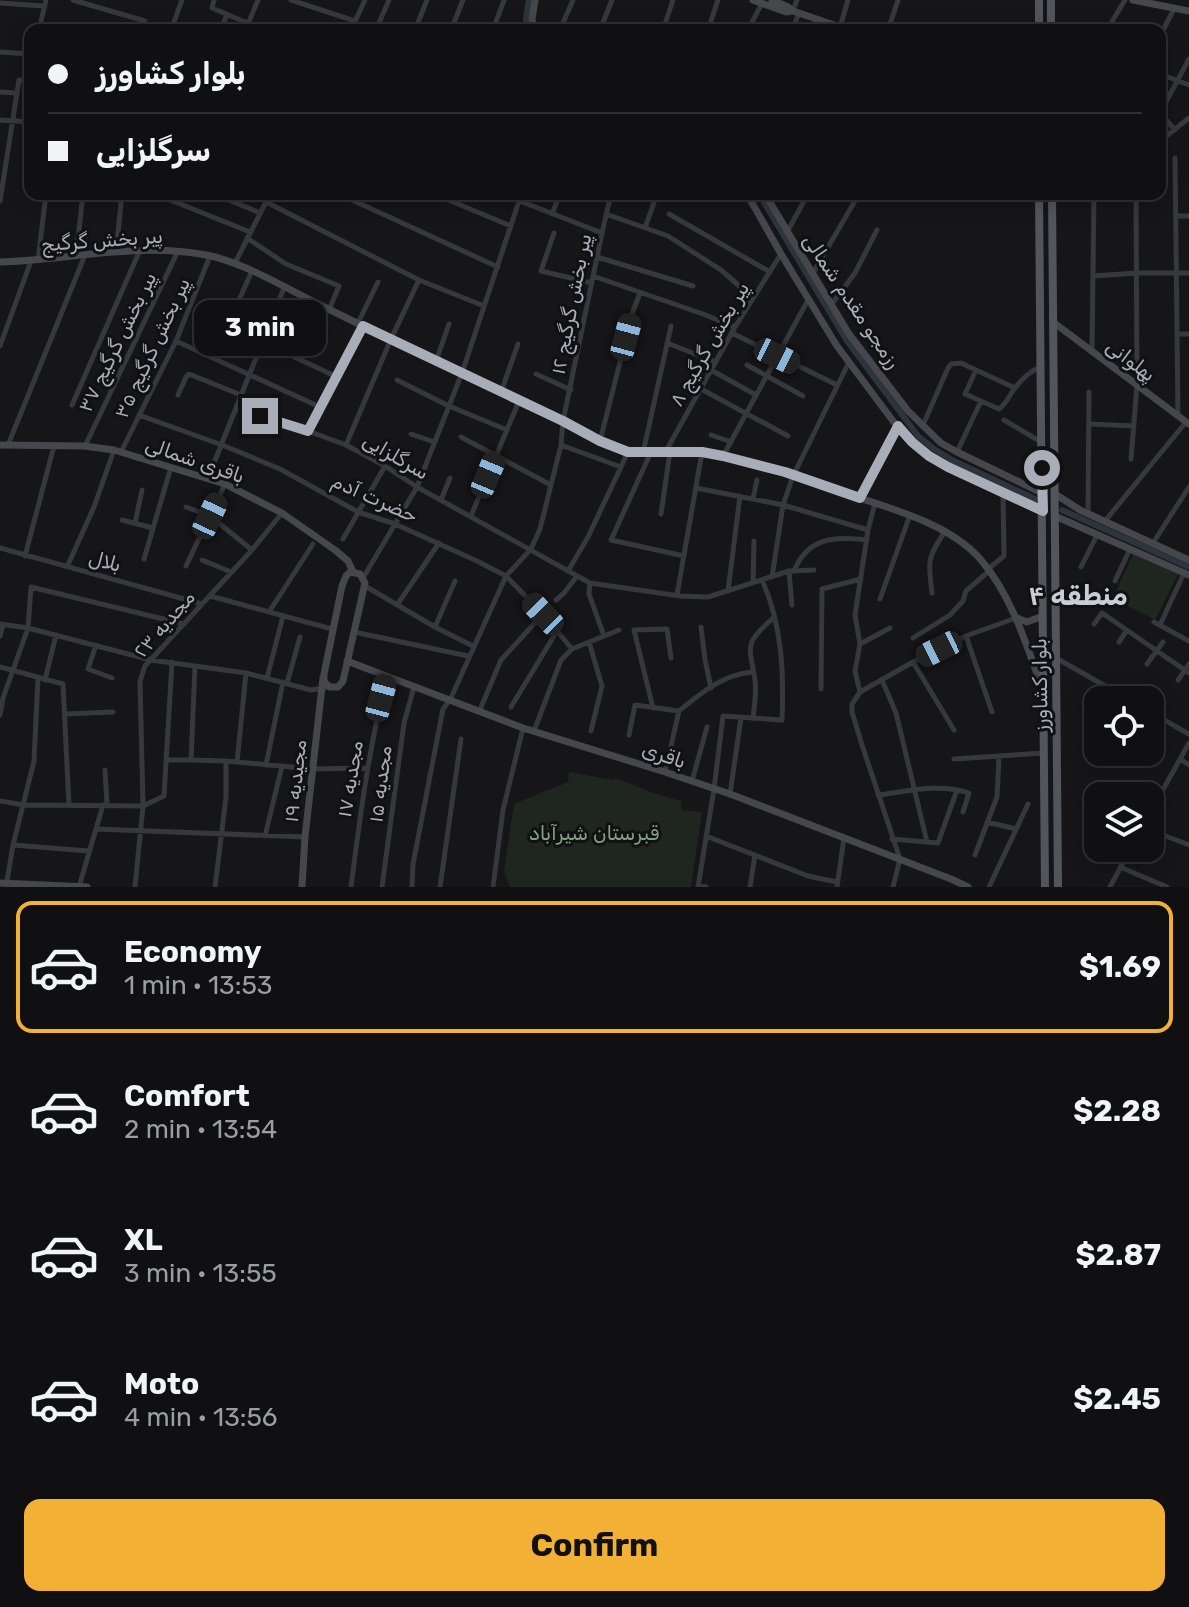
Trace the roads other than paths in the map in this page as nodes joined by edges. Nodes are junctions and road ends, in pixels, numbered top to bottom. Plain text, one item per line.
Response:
1 (73, 0) edge
2 (182, 0) edge
3 (214, 0) edge
4 (258, 0) edge
5 (291, 0) edge
6 (365, 0) edge
7 (389, 0) edge
8 (427, 0) edge
9 (463, 0) edge
10 (504, 0) edge
11 (535, 0) edge
12 (573, 0) edge
13 (612, 0) edge
14 (673, 0) edge
15 (718, 0) edge
16 (772, 0) edge
17 (797, 0) edge
18 (848, 0) edge
19 (898, 0) edge
20 (1039, 0) edge
21 (1051, 0) edge
22 (1125, 0) edge
23 (1133, 0) edge
24 (759, 1) edge
25 (0, 3) edge
26 (45, 3) edge
27 (1174, 8) junction
28 (1189, 11) edge
29 (796, 12) junction
30 (227, 14) junction
31 (145, 21) dead end
32 (355, 21) junction
33 (40, 24) edge
34 (173, 24) edge
35 (223, 24) edge
36 (248, 24) joint
37 (354, 24) edge
38 (379, 24) edge
39 (417, 24) edge
40 (453, 24) edge
41 (495, 24) edge
42 (533, 24) edge
43 (563, 24) edge
44 (602, 24) edge
45 (665, 24) dead end
46 (710, 24) edge
47 (750, 24) edge
48 (793, 24) edge
49 (822, 24) edge
50 (842, 24) edge
51 (890, 24) edge
52 (1039, 24) edge
53 (1051, 24) edge
54 (1110, 24) edge
55 (1166, 24) edge
56 (0, 52) edge
57 (24, 54) edge
58 (1189, 59) edge
59 (1166, 76) edge
60 (24, 80) edge
61 (1179, 80) junction
62 (1189, 85) edge
63 (0, 92) edge
64 (16, 93) junction
65 (1166, 103) edge
66 (1189, 118) edge
67 (0, 120) edge
68 (1166, 120) edge
69 (12, 121) junction
70 (24, 122) edge
71 (1175, 130) junction
72 (1166, 137) edge
73 (1175, 158) dead end
74 (45, 200) edge
75 (83, 200) edge
76 (121, 200) edge
77 (169, 200) edge
78 (229, 200) edge
79 (352, 200) edge
80 (448, 200) edge
81 (515, 200) edge
82 (524, 200) edge
83 (558, 200) edge
84 (610, 200) edge
85 (655, 200) edge
86 (750, 200) edge
87 (768, 200) edge
88 (805, 200) edge
89 (856, 200) edge
90 (1038, 200) edge
91 (1052, 200) edge
92 (1094, 200) edge
93 (1136, 200) edge
94 (0, 201) edge
95 (266, 202) joint
96 (522, 203) junction
97 (260, 213) junction
98 (552, 214) junction
99 (606, 214) junction
100 (669, 214) dead end
101 (1176, 216) junction
102 (1189, 216) edge
103 (511, 226) junction
104 (645, 228) junction
105 (877, 230) dead end
106 (787, 232) junction
107 (554, 233) dead end
108 (602, 233) junction
109 (249, 235) junction
110 (140, 250) junction
111 (178, 251) junction
112 (116, 252) junction
113 (781, 254) junction
114 (80, 256) junction
115 (210, 256) junction
116 (597, 257) junction
117 (34, 261) junction
118 (0, 262) edge
119 (235, 263) junction
120 (498, 267) junction
121 (252, 271) junction
122 (770, 272) junction
123 (1137, 273) junction
124 (1176, 273) junction
125 (1189, 273) edge
126 (812, 275) junction
127 (1093, 276) junction
128 (419, 280) junction
129 (592, 280) junction
130 (378, 282) dead end
131 (693, 286) dead end
132 (284, 288) junction
133 (640, 293) junction
134 (753, 298) junction
135 (808, 300) junction
136 (484, 306) junction
137 (831, 306) junction
138 (329, 310) junction
139 (273, 316) junction
140 (1053, 322) junction
141 (449, 324) dead end
142 (360, 325) junction
143 (671, 326) dead end
144 (733, 330) junction
145 (1177, 334) junction
146 (1189, 334) edge
147 (320, 335) dead end
148 (391, 339) junction
149 (176, 341) junction
150 (667, 343) junction
151 (518, 344) dead end
152 (0, 346) edge
153 (1092, 351) junction
154 (286, 353) dead end
155 (777, 356) junction
156 (213, 358) junction
157 (436, 361) junction
158 (716, 362) junction
159 (849, 362) junction
160 (747, 365) dead end
161 (1042, 366) junction
162 (711, 370) junction
163 (976, 370) junction
164 (462, 373) junction
165 (536, 374) dead end
166 (249, 375) junction
167 (767, 375) junction
168 (337, 377) junction
169 (397, 380) dead end
170 (837, 385) junction
171 (1137, 385) junction
172 (1015, 388) junction
173 (701, 389) junction
174 (571, 390) junction
175 (501, 392) junction
176 (1089, 392) dead end
177 (178, 395) dead end
178 (241, 395) junction
179 (756, 395) junction
180 (803, 396) dead end
181 (519, 401) junction
182 (981, 401) junction
183 (72, 405) dead end
184 (449, 406) junction
185 (320, 407) junction
186 (236, 409) junction
187 (747, 412) junction
188 (139, 415) junction
189 (1178, 416) junction
190 (1004, 420) dead end
191 (563, 421) junction
192 (1188, 423) edge
193 (1089, 424) junction
194 (898, 426) junction
195 (922, 426) junction
196 (1134, 426) junction
197 (507, 430) junction
198 (308, 431) junction
199 (411, 434) dead end
200 (711, 435) dead end
201 (788, 436) dead end
202 (461, 437) dead end
203 (600, 441) junction
204 (434, 442) junction
205 (731, 442) junction
206 (1042, 443) junction
207 (1054, 443) junction
208 (4, 445) edge
209 (222, 445) junction
210 (346, 445) junction
211 (561, 445) junction
212 (54, 446) junction
213 (84, 446) junction
214 (117, 451) junction
215 (668, 451) junction
216 (628, 452) junction
217 (647, 452) junction
218 (702, 452) junction
219 (957, 452) junction
220 (496, 456) junction
221 (723, 456) junction
222 (1131, 459) dead end
223 (172, 466) junction
224 (385, 466) junction
225 (621, 467) junction
226 (793, 476) junction
227 (208, 478) junction
228 (450, 478) dead end
229 (757, 480) dead end
230 (225, 484) junction
231 (551, 485) junction
232 (417, 487) junction
233 (696, 488) junction
234 (142, 490) dead end
235 (1188, 491) edge
236 (1003, 493) junction
237 (1042, 493) junction
238 (1055, 494) junction
239 (740, 496) junction
240 (860, 498) junction
241 (753, 499) junction
242 (441, 500) junction
243 (875, 503) junction
244 (783, 505) junction
245 (186, 507) dead end
246 (1043, 511) junction
247 (358, 512) junction
248 (282, 513) junction
249 (661, 514) dead end
250 (1088, 514) junction
251 (910, 515) junction
252 (210, 516) junction
253 (471, 516) junction
254 (1055, 516) junction
255 (122, 520) dead end
256 (1105, 521) junction
257 (135, 523) junction
258 (395, 524) junction
259 (153, 528) junction
260 (868, 530) junction
261 (944, 533) junction
262 (1097, 535) junction
263 (343, 539) dead end
264 (867, 540) junction
265 (754, 541) dead end
266 (439, 543) junction
267 (1153, 543) junction
268 (313, 544) dead end
269 (0, 548) edge
270 (531, 549) junction
271 (1130, 549) junction
272 (252, 550) junction
273 (25, 556) junction
274 (684, 556) junction
275 (144, 559) dead end
276 (202, 560) dead end
277 (1189, 560) edge
278 (186, 566) dead end
279 (67, 567) junction
280 (1081, 567) dead end
281 (814, 570) dead end
282 (989, 570) junction
283 (568, 571) junction
284 (791, 571) junction
285 (353, 572) junction
286 (231, 573) junction
287 (1187, 574) edge
288 (506, 576) junction
289 (577, 576) junction
290 (772, 577) junction
291 (861, 579) junction
292 (762, 580) junction
293 (455, 581) dead end
294 (1115, 581) dead end
295 (364, 582) junction
296 (590, 583) junction
297 (753, 583) junction
298 (728, 591) junction
299 (932, 593) dead end
300 (677, 595) junction
301 (210, 596) junction
302 (880, 599) dead end
303 (556, 600) dead end
304 (202, 604) junction
305 (397, 605) junction
306 (792, 605) dead end
307 (269, 612) junction
308 (543, 614) junction
309 (283, 616) junction
310 (1043, 616) junction
311 (774, 618) junction
312 (1017, 618) junction
313 (2, 624) edge
314 (184, 624) junction
315 (1094, 624) dead end
316 (435, 627) junction
317 (701, 627) dead end
318 (28, 628) junction
319 (890, 628) dead end
320 (332, 629) junction
321 (619, 630) dead end
322 (1127, 630) junction
323 (557, 631) junction
324 (354, 632) junction
325 (56, 635) junction
326 (0, 636) edge
327 (604, 636) junction
328 (966, 636) junction
329 (300, 637) dead end
330 (913, 638) dead end
331 (1189, 641) edge
332 (589, 642) junction
333 (1119, 642) dead end
334 (1163, 642) dead end
335 (860, 644) junction
336 (96, 645) junction
337 (473, 646) junction
338 (572, 649) junction
339 (1156, 651) junction
340 (468, 656) junction
341 (671, 658) dead end
342 (1056, 658) junction
343 (151, 660) junction
344 (347, 661) junction
345 (172, 662) junction
346 (913, 662) junction
347 (1147, 664) dead end
348 (1189, 664) edge
349 (195, 666) junction
350 (0, 667) edge
351 (13, 671) junction
352 (752, 672) junction
353 (1187, 672) edge
354 (246, 673) junction
355 (387, 677) junction
356 (112, 678) dead end
357 (267, 678) junction
358 (41, 679) junction
359 (882, 680) junction
360 (1178, 680) dead end
361 (285, 683) junction
362 (1105, 686) edge
363 (414, 687) junction
364 (326, 688) junction
365 (711, 688) junction
366 (821, 689) dead end
367 (860, 692) junction
368 (1044, 692) junction
369 (1, 698) edge
370 (450, 700) junction
371 (511, 707) dead end
372 (653, 708) junction
373 (679, 711) junction
374 (113, 712) dead end
375 (479, 712) junction
376 (992, 712) dead end
377 (65, 714) junction
378 (0, 715) edge
379 (741, 718) junction
380 (753, 719) junction
381 (1164, 720) edge
382 (707, 727) dead end
383 (523, 728) junction
384 (954, 730) dead end
385 (534, 731) junction
386 (591, 731) dead end
387 (1189, 734) edge
388 (629, 735) dead end
389 (461, 739) dead end
390 (1189, 743) edge
391 (1044, 753) junction
392 (999, 757) junction
393 (954, 759) dead end
394 (1180, 759) junction
395 (166, 760) junction
396 (191, 760) junction
397 (226, 761) junction
398 (237, 762) junction
399 (266, 765) junction
400 (1189, 765) edge
401 (282, 766) junction
402 (368, 768) junction
403 (313, 769) junction
404 (105, 770) dead end
405 (665, 772) junction
406 (692, 781) junction
407 (1164, 788) edge
408 (714, 789) junction
409 (914, 790) junction
410 (957, 790) junction
411 (730, 794) junction
412 (878, 795) junction
413 (0, 801) edge
414 (1028, 804) dead end
415 (24, 805) junction
416 (69, 805) junction
417 (105, 805) junction
418 (143, 806) junction
419 (963, 812) dead end
420 (987, 822) junction
421 (96, 829) junction
422 (140, 829) junction
423 (1016, 829) junction
424 (221, 834) junction
425 (1164, 835) edge
426 (265, 836) junction
427 (706, 836) junction
428 (305, 837) junction
429 (844, 838) junction
430 (892, 839) junction
431 (927, 842) junction
432 (13, 845) junction
433 (1189, 845) edge
434 (89, 851) junction
435 (755, 855) junction
436 (975, 855) dead end
437 (900, 859) junction
438 (1123, 862) edge
439 (1120, 867) junction
440 (950, 883) edge
441 (837, 884) edge
442 (4, 885) edge
443 (698, 886) edge
444 (79, 887) edge
445 (87, 887) edge
446 (135, 887) edge
447 (215, 887) edge
448 (302, 887) edge
449 (351, 887) edge
450 (382, 887) edge
451 (412, 887) edge
452 (440, 887) edge
453 (493, 887) edge
454 (706, 887) edge
455 (750, 887) edge
456 (893, 887) edge
457 (968, 887) edge
458 (989, 887) edge
459 (1045, 887) edge
460 (1058, 887) edge
461 (1110, 887) edge
462 (1167, 887) edge

1 - 31 street
2 - 34 street
3 - 30 street
4 - 36 street
5 - 32 street
6 - 32 street
7 - 38 street
8 - 39 street
9 - 40 street
10 - 41 street
11 - 42 street
12 - 43 street
13 - 44 street
14 - 45 street
15 - 46 street
16 - 29 street
17 - 29 street
18 - 50 street
19 - 51 street
20 - 52 main road
21 - 53 main road
22 - 54 street
23 - 27 street
24 - 29 street
24 - 47 street
25 - 26 street
26 - 33 street
27 - 28 street
27 - 55 street
29 - 48 street
29 - 49 street
30 - 35 street
30 - 36 street
32 - 37 street
56 - 57 street
58 - 61 street
59 - 61 street
60 - 64 street
61 - 62 street
61 - 65 street
63 - 64 street
64 - 69 street
66 - 71 street
67 - 69 street
68 - 71 street
69 - 70 street
69 - 94 street
71 - 72 street
73 - 101 street
74 - 117 street
75 - 114 street
76 - 112 street
77 - 109 street
78 - 97 street
79 - 120 street
80 - 103 street
81 - 96 street
82 - 96 street
83 - 98 street
84 - 99 street, پیر بخش گرگیج ۱۲
85 - 104 street
86 - 113 street
87 - 106 street, رزمجو مقدم شمالی
88 - 106 street
89 - 126 street
90 - 161 main road, بلوار کشاورز
91 - 140 main road, بلوار کشاورز
92 - 127 street
93 - 123 street
95 - 97 street
95 - 128 street
96 - 98 street
96 - 103 street
97 - 109 street
98 - 108 street
99 - 104 street
99 - 108 street, پیر بخش گرگیج ۱۲
100 - 122 street
101 - 102 street
101 - 124 street
103 - 120 street
104 - 134 street
105 - 137 street
106 - 126 street, رزمجو مقدم شمالی
107 - 129 street
108 - 116 street, پیر بخش گرگیج ۱۲
109 - 119 street
109 - 138 street
110 - 111 street, پیر بخش گرگیج
110 - 112 street, پیر بخش گرگیج
110 - 183 street
111 - 115 street, پیر بخش گرگیج
111 - 213 street, پیر بخش گرگیج ۳۷
112 - 114 street, پیر بخش گرگیج
113 - 122 street, پیر بخش گرگیج ۸
113 - 135 street
114 - 117 street, پیر بخش گرگیج
114 - 208 street
115 - 119 street, پیر بخش گرگیج
115 - 149 street, پیر بخش گرگیج ۳۵
116 - 129 street, پیر بخش گرگیج ۱۲
116 - 131 street
117 - 118 street, پیر بخش گرگیج
117 - 152 street
119 - 121 street, پیر بخش گرگیج
120 - 136 street
121 - 132 street, پیر بخش گرگیج
121 - 156 street
122 - 134 street, پیر بخش گرگیج ۸
123 - 124 street
123 - 127 street
123 - 171 street
124 - 125 street
124 - 145 street
126 - 137 street, رزمجو مقدم شمالی
127 - 153 street
128 - 136 street
128 - 148 street
129 - 133 street
129 - 174 street, پیر بخش گرگیج ۱۲
130 - 142 street
132 - 138 street, پیر بخش گرگیج
132 - 139 street
133 - 144 street
133 - 203 street
134 - 144 street, پیر بخش گرگیج ۸
135 - 155 street
135 - 159 street
136 - 164 street
137 - 195 street, رزمجو مقدم شمالی
138 - 142 street, پیر بخش گرگیج
139 - 147 street
139 - 166 street
140 - 153 street, پهلوانی
140 - 207 main road, بلوار کشاورز
141 - 157 street
142 - 148 street, پیر بخش گرگیج
142 - 168 street
143 - 150 street
144 - 155 street
144 - 158 street, پیر بخش گرگیج ۸
145 - 146 street
145 - 189 street
148 - 157 street, پیر بخش گرگیج
148 - 210 street
149 - 156 street
149 - 188 street, پیر بخش گرگیج ۳۵
150 - 158 street
150 - 217 street
151 - 175 street
153 - 171 street, پهلوانی
154 - 168 street
155 - 167 street
155 - 170 street
156 - 166 street
157 - 164 street, پیر بخش گرگیج
158 - 162 street, پیر بخش گرگیج ۸
159 - 170 street
159 - 194 street
160 - 167 street
161 - 172 street
161 - 206 main road, بلوار کشاورز
162 - 173 street, پیر بخش گرگیج ۸
162 - 179 street
163 - 172 street
163 - 182 street
163 - 195 street
164 - 175 street, پیر بخش گرگیج
164 - 184 street
165 - 174 street
166 - 178 street
166 - 185 street
167 - 179 street
167 - 180 street
168 - 185 street
169 - 184 street
170 - 226 street
171 - 189 street, پهلوانی
171 - 196 street
172 - 182 street
173 - 187 street
173 - 215 street, پیر بخش گرگیج ۸
174 - 191 street, پیر بخش گرگیج ۱۲
175 - 181 street, پیر بخش گرگیج
176 - 193 street
177 - 178 street
178 - 186 street
179 - 187 street
181 - 191 street, پیر بخش گرگیج
181 - 197 street
182 - 219 street
184 - 197 street
184 - 204 street
185 - 198 street
186 - 198 street, سرگلزایی
186 - 209 street
187 - 201 street
187 - 205 street
188 - 209 street, حضرت آدم
188 - 214 street, پیر بخش گرگیج ۳۵
189 - 192 street, پهلوانی
190 - 206 street
191 - 203 street, پیر بخش گرگیج
191 - 211 street, پیر بخش گرگیج ۱۲
192 - 256 street
193 - 196 street
193 - 250 street
194 - 236 street
194 - 240 street
195 - 219 street, رزمجو مقدم شمالی
196 - 222 street
197 - 220 street
198 - 210 street, سرگلزایی
199 - 204 street
200 - 205 street
202 - 220 street
203 - 216 street, پیر بخش گرگیج
204 - 232 street
205 - 221 street
206 - 207 main road
206 - 237 main road, بلوار کشاورز
207 - 238 main road, بلوار کشاورز
208 - 212 street, باقری شمالی
209 - 227 street
209 - 247 street, حضرت آدم
210 - 224 street, سرگلزایی
211 - 225 street
211 - 231 street, پیر بخش گرگیج ۱۲
212 - 213 street, باقری شمالی
212 - 273 street
213 - 214 street, باقری شمالی
214 - 223 street, باقری شمالی
214 - 279 street, پیر بخش گرگیج ۳۵
215 - 217 street, پیر بخش گرگیج
215 - 218 street, پیر بخش گرگیج
215 - 249 street
216 - 217 street, پیر بخش گرگیج
216 - 225 street
217 - 274 street
218 - 221 street, پیر بخش گرگیج
218 - 233 street
219 - 237 street, رزمجو مقدم شمالی
220 - 231 street
220 - 253 street
221 - 226 street, پیر بخش گرگیج
223 - 227 street, باقری شمالی
223 - 259 street
224 - 232 street, سرگلزایی
224 - 247 street
225 - 283 street
226 - 240 street, پیر بخش گرگیج
226 - 244 street
227 - 230 street, باقری شمالی
228 - 242 street
229 - 241 street
230 - 248 street, باقری شمالی
230 - 252 street
231 - 270 street, پیر بخش گرگیج ۱۲
232 - 242 street, سرگلزایی
232 - 258 street
233 - 239 street
233 - 274 street
234 - 257 street
235 - 267 street
236 - 246 street
236 - 282 street
237 - 246 main road, بلوار کشاورز
238 - 250 street
238 - 254 main road, بلوار کشاورز
239 - 241 street
239 - 298 street
240 - 243 street, پیر بخش گرگیج
241 - 244 street
242 - 253 street, سرگلزایی
243 - 251 street, پیر بخش گرگیج
243 - 260 street
244 - 260 street
244 - 290 street
245 - 252 street
246 - 310 main road, بلوار کشاورز
247 - 258 street, حضرت آدم
247 - 263 street
248 - 272 street, مجدیه ۲۳
248 - 285 street, باقری شمالی
250 - 256 street
251 - 261 street, پیر بخش گرگیج
251 - 302 street
252 - 272 street
252 - 278 street
253 - 270 street, سرگلزایی
254 - 262 street
254 - 342 main road, بلوار کشاورز
255 - 257 street
256 - 267 street
257 - 259 street
258 - 266 street, حضرت آدم
258 - 295 street
259 - 275 street
260 - 264 street
261 - 282 street, پیر بخش گرگیج
261 - 299 street
262 - 271 street
262 - 280 street
264 - 284 street
264 - 291 street
265 - 297 street
266 - 288 street, حضرت آدم
266 - 305 street
267 - 277 street
268 - 307 street
269 - 273 street, بلال
270 - 283 street, سرگلزایی
270 - 288 street
271 - 287 street
271 - 294 street
272 - 286 street, مجدیه ۲۳
273 - 279 street, بلال
274 - 300 street
276 - 286 street
279 - 304 street, بلال
281 - 284 street
282 - 312 street, پیر بخش گرگیج
282 - 330 street
283 - 289 street, سرگلزایی
284 - 290 street
284 - 306 street
285 - 295 street, باقری شمالی
285 - 320 street
286 - 301 street, مجدیه ۲۳
287 - 331 street
288 - 308 street, حضرت آدم
288 - 337 street
289 - 296 street, سرگلزایی
289 - 303 street
290 - 292 street
291 - 335 street
291 - 366 street
292 - 297 street
292 - 311 street
293 - 316 street
295 - 305 street
295 - 324 street
296 - 300 street
296 - 327 street
297 - 298 street
298 - 300 street
301 - 304 street, مجدیه ۲۳
301 - 307 street
304 - 314 street, مجدیه ۲۳
305 - 316 street
307 - 309 street
308 - 323 street, حضرت آدم
308 - 375 street
309 - 320 street
309 - 357 street
310 - 312 street
310 - 368 main road, بلوار کشاورز
311 - 352 street
311 - 380 street
312 - 328 street
312 - 368 street, پیر بخش گرگیج
313 - 318 street
313 - 326 street
314 - 318 street
314 - 343 street, مجدیه ۲۳
315 - 322 street
316 - 337 street
317 - 365 street
318 - 325 street
318 - 351 street
319 - 335 street
320 - 364 street
321 - 327 street
322 - 333 street
322 - 339 street
323 - 338 street, حضرت آدم
323 - 371 street
324 - 340 street
324 - 344 street
325 - 336 street
325 - 358 street
327 - 332 street
328 - 346 street
328 - 376 street
329 - 361 street
332 - 338 street
332 - 386 street
334 - 339 street
335 - 367 street
336 - 343 street
336 - 356 street
337 - 340 street
338 - 385 street
339 - 347 street
339 - 353 street
340 - 370 street
341 - 372 street
342 - 362 street
342 - 460 main road, بلوار کشاورز
343 - 345 street
343 - 418 street, مجدیه ۲۳
344 - 355 street, باقری
344 - 364 street
345 - 349 street
345 - 395 street
346 - 359 street
346 - 384 street
348 - 353 street
349 - 354 street
349 - 396 street
350 - 351 street
351 - 358 street
351 - 369 street
352 - 365 street
352 - 380 street
353 - 360 street
354 - 357 street
354 - 398 street
355 - 363 street, باقری
355 - 402 street, مجدیه ۱۷
357 - 361 street
358 - 377 street
358 - 415 street
359 - 367 street
359 - 409 street
361 - 364 street
361 - 399 street
363 - 370 street, باقری
363 - 450 street, مجدیه ۱۵
364 - 403 street, مجیدیه ۱۹
365 - 373 street
367 - 412 street
368 - 391 main road, بلوار کشاورز
369 - 378 street
370 - 375 street, باقری
370 - 451 street
372 - 373 street
372 - 388 street
373 - 405 street
374 - 377 street
375 - 383 street, باقری
377 - 416 street
379 - 380 street
379 - 408 street
379 - 411 street
381 - 387 street
382 - 406 street
383 - 385 street, باقری
383 - 453 street
385 - 405 street, باقری
389 - 452 street
390 - 394 street
391 - 392 street
391 - 459 main road, بلوار کشاورز
392 - 393 street
392 - 420 street
394 - 400 street
394 - 407 street
395 - 396 street
395 - 418 street
396 - 397 street
397 - 398 street
397 - 424 street
398 - 399 street
399 - 401 street
401 - 403 street
401 - 426 street
402 - 403 street
402 - 449 street, مجدیه ۱۷
403 - 428 street, مجیدیه ۱۹
404 - 417 street
405 - 406 street, باقری
406 - 408 street, باقری
408 - 411 street, باقری
408 - 427 street
409 - 410 street
409 - 412 street
409 - 431 street
410 - 419 street
410 - 431 street
411 - 429 street, باقری
412 - 430 street
413 - 415 street
414 - 423 street
415 - 416 street
415 - 432 street
416 - 417 street
417 - 418 street
417 - 421 street
418 - 422 street, مجدیه ۲۳
420 - 423 street
420 - 436 street
421 - 422 street
421 - 434 street
422 - 424 street
422 - 446 street, مجدیه ۲۳
423 - 458 street
424 - 426 street
424 - 447 street
425 - 433 street
426 - 428 street
427 - 435 street
427 - 443 street
428 - 448 street, مجیدیه ۱۹
429 - 437 street, باقری
429 - 441 street
430 - 431 street
430 - 437 street
432 - 434 street
432 - 442 street
434 - 444 street
435 - 441 street
435 - 455 street
437 - 440 street, باقری
437 - 456 street
438 - 439 street
439 - 461 street
439 - 462 street
440 - 457 street, باقری
442 - 444 street
443 - 454 street
444 - 445 street

